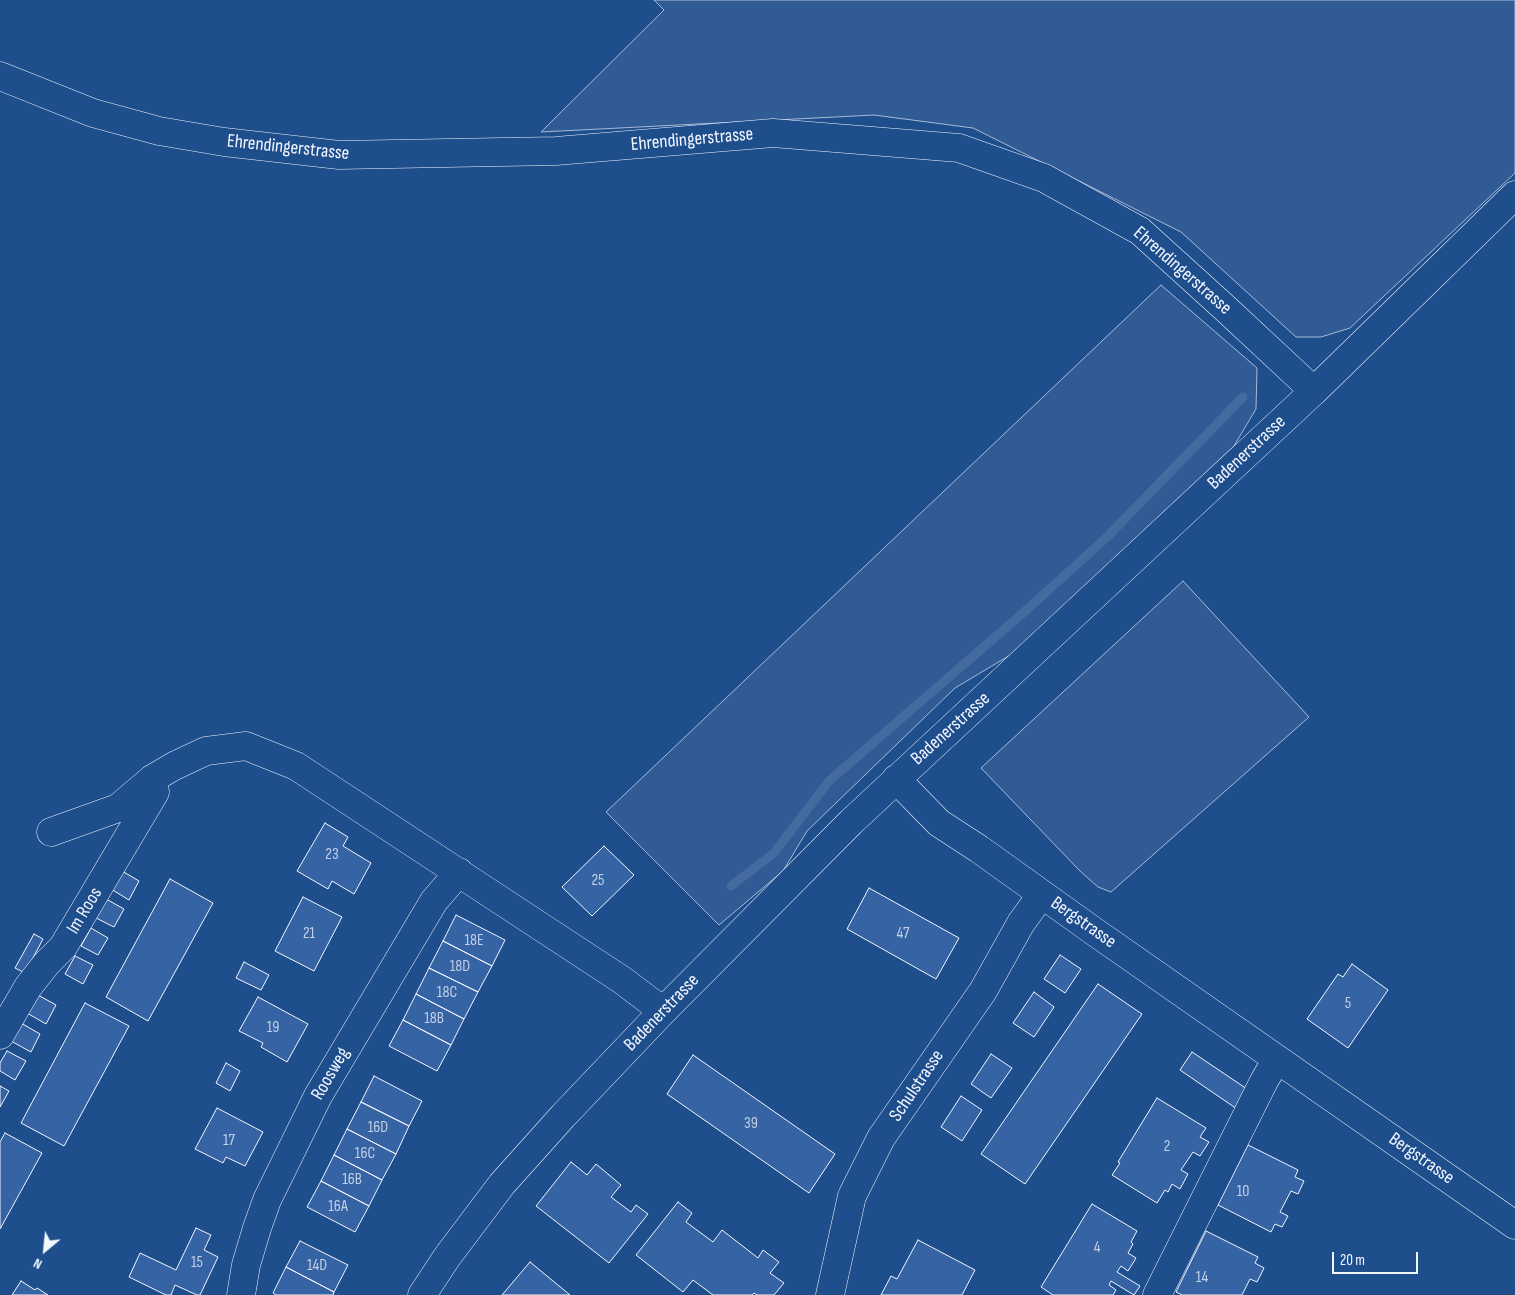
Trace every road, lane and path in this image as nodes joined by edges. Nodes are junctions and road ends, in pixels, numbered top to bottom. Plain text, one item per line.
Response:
1 (0, 76) edge
2 (1515, 195) edge
3 (1314, 391) junction
4 (152, 779) junction
5 (896, 779) junction
6 (51, 832) dead end
7 (459, 872) junction
8 (1042, 894) junction
9 (664, 1011) junction
10 (0, 1035) edge
11 (1277, 1059) junction
12 (1515, 1225) edge
13 (241, 1295) edge
14 (422, 1295) edge
15 (830, 1295) edge
16 (1157, 1295) edge

1 - 3 street, Ehrendingerstrasse
2 - 3 street, Badenerstrasse
3 - 5 street, Badenerstrasse
4 - 6 street
4 - 7 street
4 - 10 street, Im Roos
5 - 8 street, Bergstrasse
5 - 9 street, Badenerstrasse
7 - 9 street
7 - 13 street, Roosweg
8 - 11 street, Bergstrasse
8 - 15 street, Schulstrasse
9 - 14 street, Badenerstrasse
11 - 12 street, Bergstrasse
11 - 16 street

